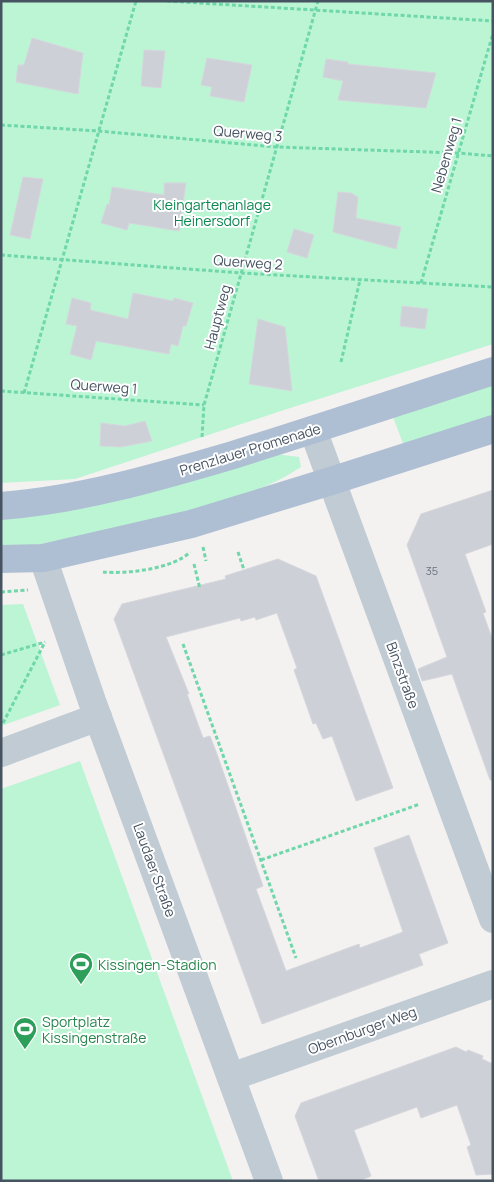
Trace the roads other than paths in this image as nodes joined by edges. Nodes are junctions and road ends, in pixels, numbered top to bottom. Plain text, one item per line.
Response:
1 (493, 371) edge
2 (493, 428) edge
3 (313, 430) junction
4 (331, 481) junction
5 (1, 506) edge
6 (43, 558) junction
7 (1, 560) edge
8 (98, 717) junction
9 (1, 753) edge
10 (493, 919) edge
11 (493, 984) edge
12 (231, 1076) junction
13 (269, 1181) edge

1 - 3 main road, Prenzlauer Promenade
2 - 4 main road
3 - 4 street, Binzstraße
3 - 5 main road, Prenzlauer Promenade
4 - 6 main road
4 - 10 street, Binzstraße
6 - 7 main road
6 - 8 street, Laudaer Straße
8 - 9 street
8 - 12 street, Laudaer Straße
11 - 12 street, Obernburger Weg
12 - 13 street, Laudaer Straße

